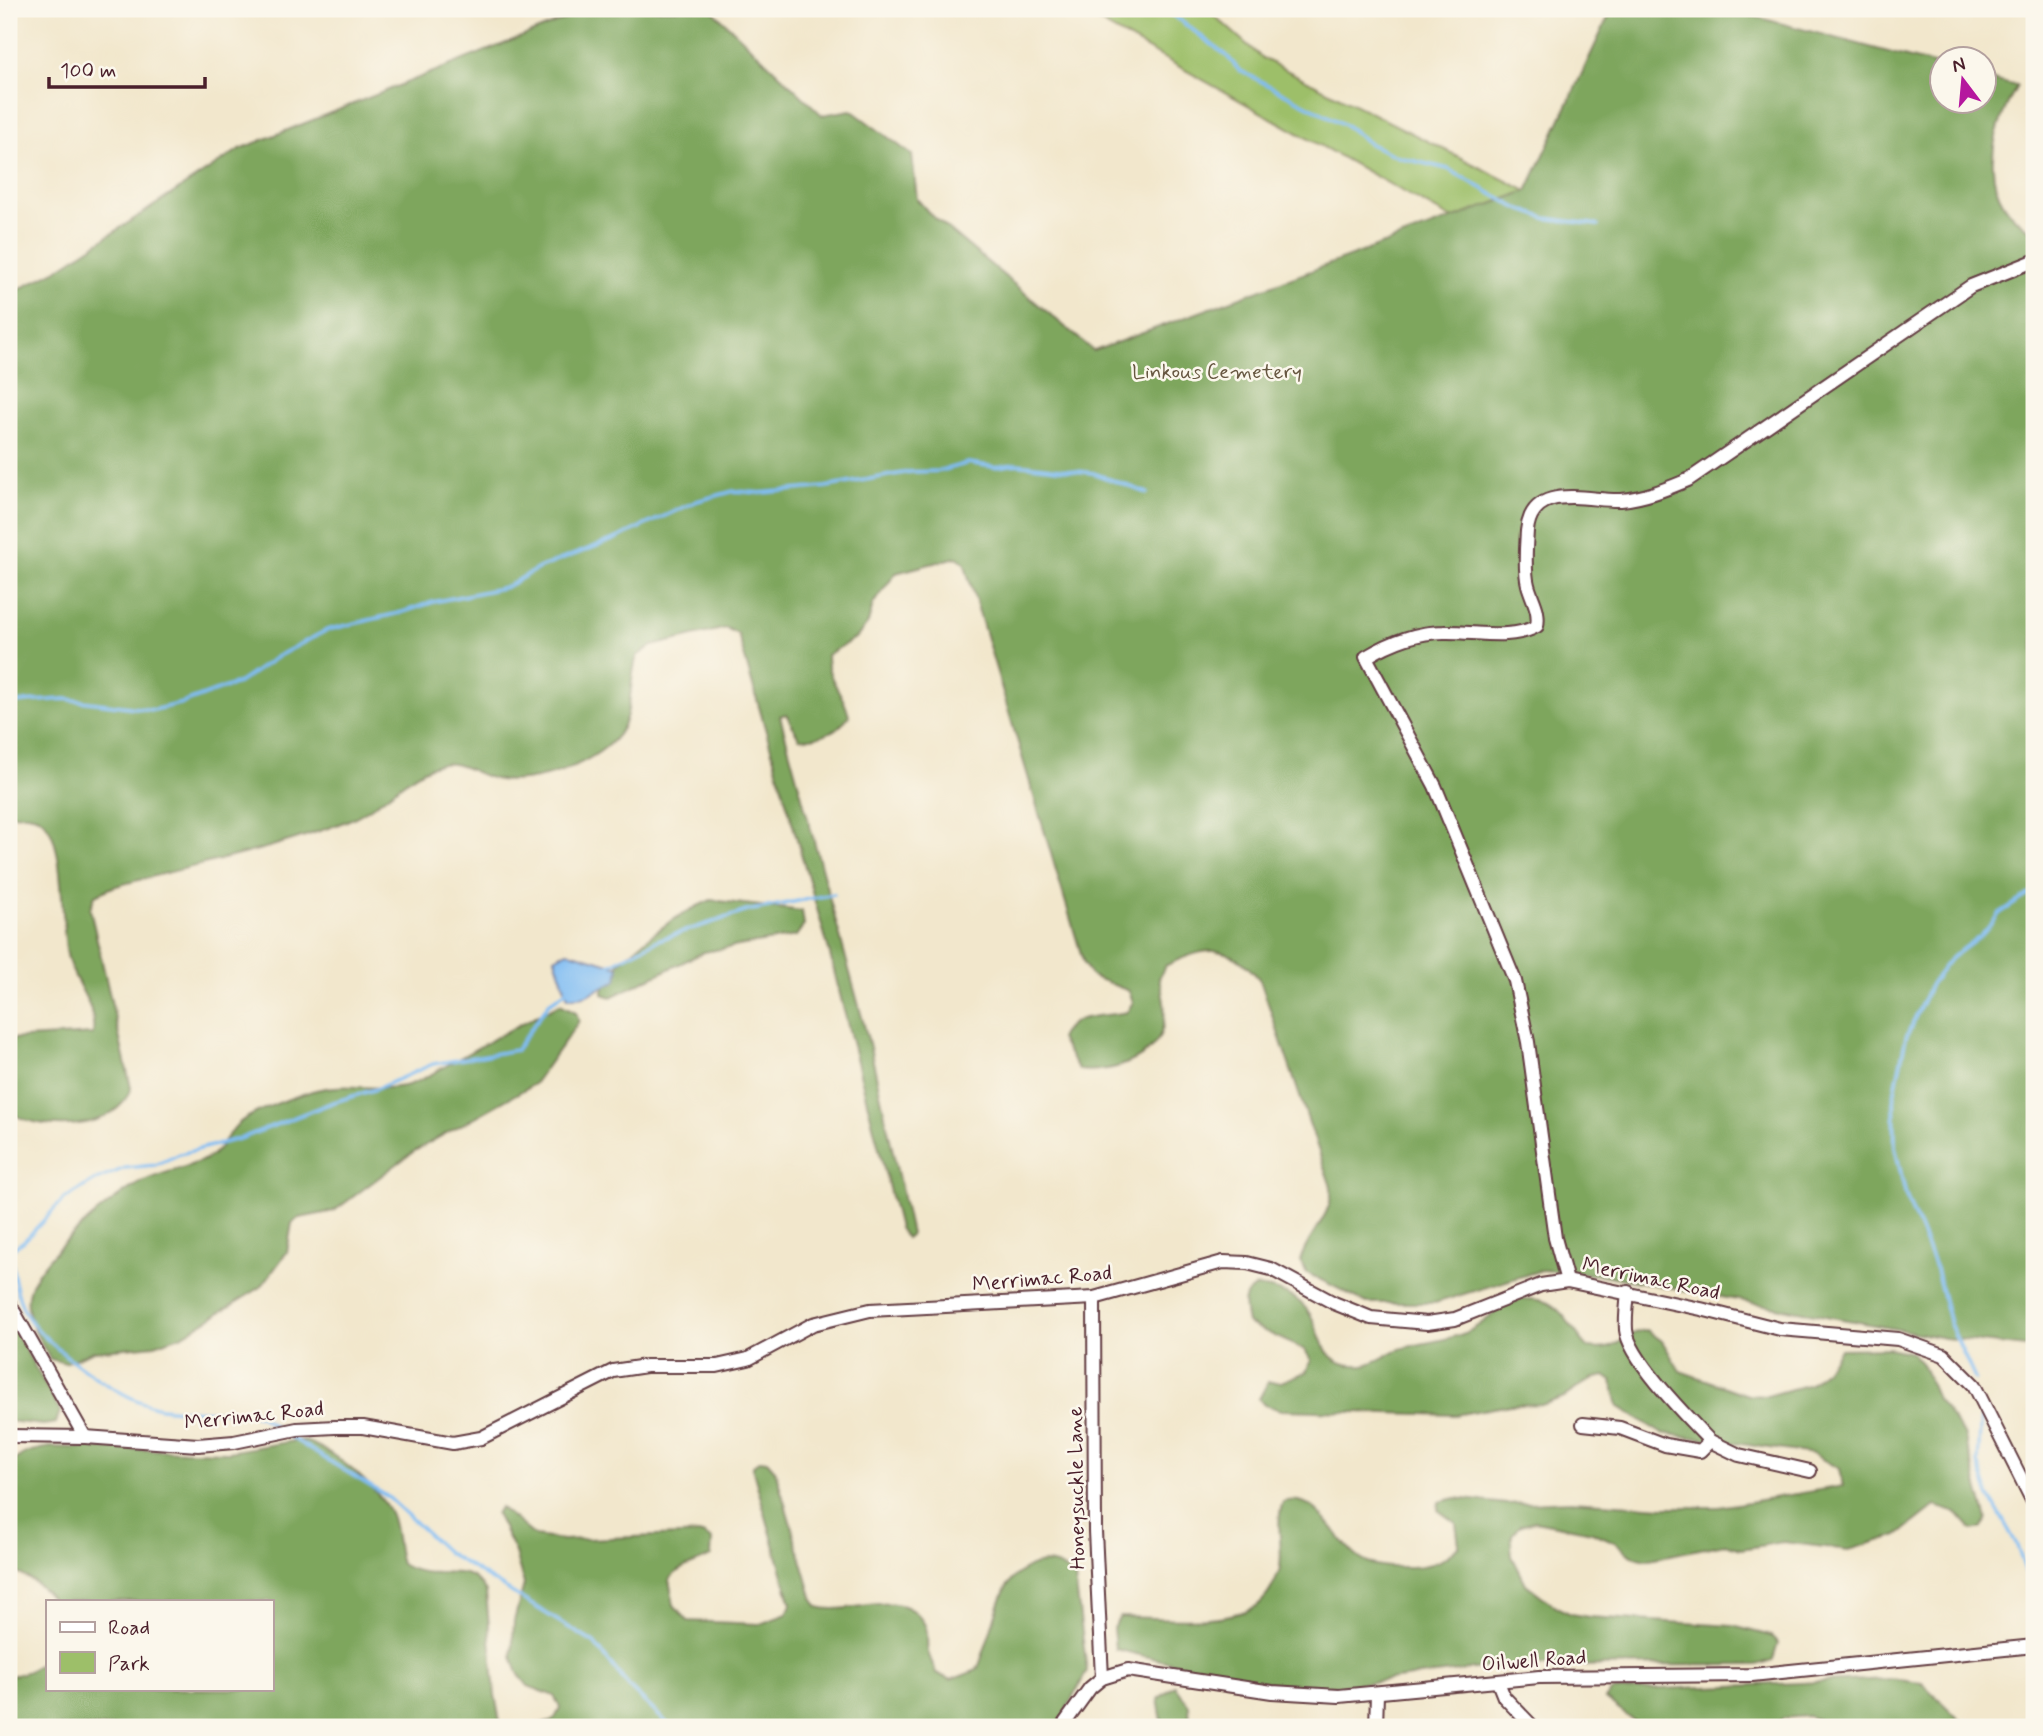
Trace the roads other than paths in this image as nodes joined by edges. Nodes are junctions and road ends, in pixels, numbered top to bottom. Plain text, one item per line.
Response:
1 (2034, 261) edge
2 (1567, 1281) junction
3 (1628, 1292) junction
4 (1094, 1298) junction
5 (9, 1303) edge
6 (1583, 1424) dead end
7 (9, 1436) edge
8 (85, 1437) junction
9 (1710, 1441) junction
10 (1810, 1471) dead end
11 (2034, 1504) edge
12 (2034, 1646) edge
13 (1102, 1678) junction
14 (1498, 1682) junction
15 (1377, 1694) junction
16 (1062, 1727) edge
17 (1377, 1727) edge
18 (1533, 1727) edge

1 - 2 street
2 - 3 street, Merrimac Road
2 - 4 street, Merrimac Road
3 - 9 street
3 - 11 street, Merrimac Road
4 - 8 street, Merrimac Road
4 - 13 street, Honeysuckle Lane
5 - 8 street
6 - 9 street
7 - 8 street, Merrimac Road
9 - 10 street
12 - 14 street, Oilwell Road
13 - 15 street, Oilwell Road
13 - 16 street
14 - 15 street, Oilwell Road
14 - 18 street
15 - 17 street

